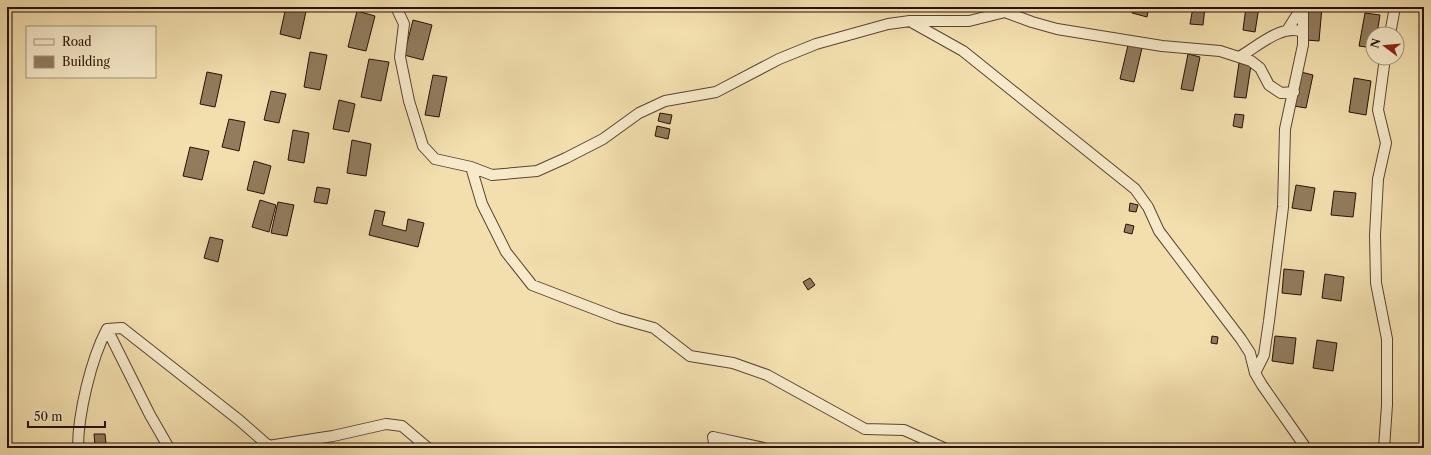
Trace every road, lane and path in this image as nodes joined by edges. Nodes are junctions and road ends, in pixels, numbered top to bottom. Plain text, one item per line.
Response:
1 (396, 7) edge
2 (1302, 7) edge
3 (1395, 7) edge
4 (1009, 9) edge
5 (910, 21) junction
6 (1391, 26) edge
7 (1288, 29) junction
8 (1303, 32) junction
9 (1239, 57) junction
10 (1384, 66) edge
11 (1294, 92) junction
12 (471, 167) junction
13 (107, 329) junction
14 (1255, 373) junction
15 (270, 447) edge
16 (78, 448) edge
17 (169, 448) edge
18 (428, 448) edge
19 (715, 448) edge
20 (764, 448) edge
21 (944, 448) edge
22 (1306, 448) edge
23 (1384, 448) edge

1 - 12 street
2 - 7 street
2 - 8 street
3 - 6 street
4 - 5 street
4 - 9 street
5 - 12 street
5 - 14 street
7 - 8 street
7 - 9 street
8 - 11 street
9 - 11 street
10 - 23 street
11 - 14 street
12 - 21 street
13 - 15 street
13 - 16 street
13 - 17 street
14 - 22 street
15 - 18 street
19 - 20 street

